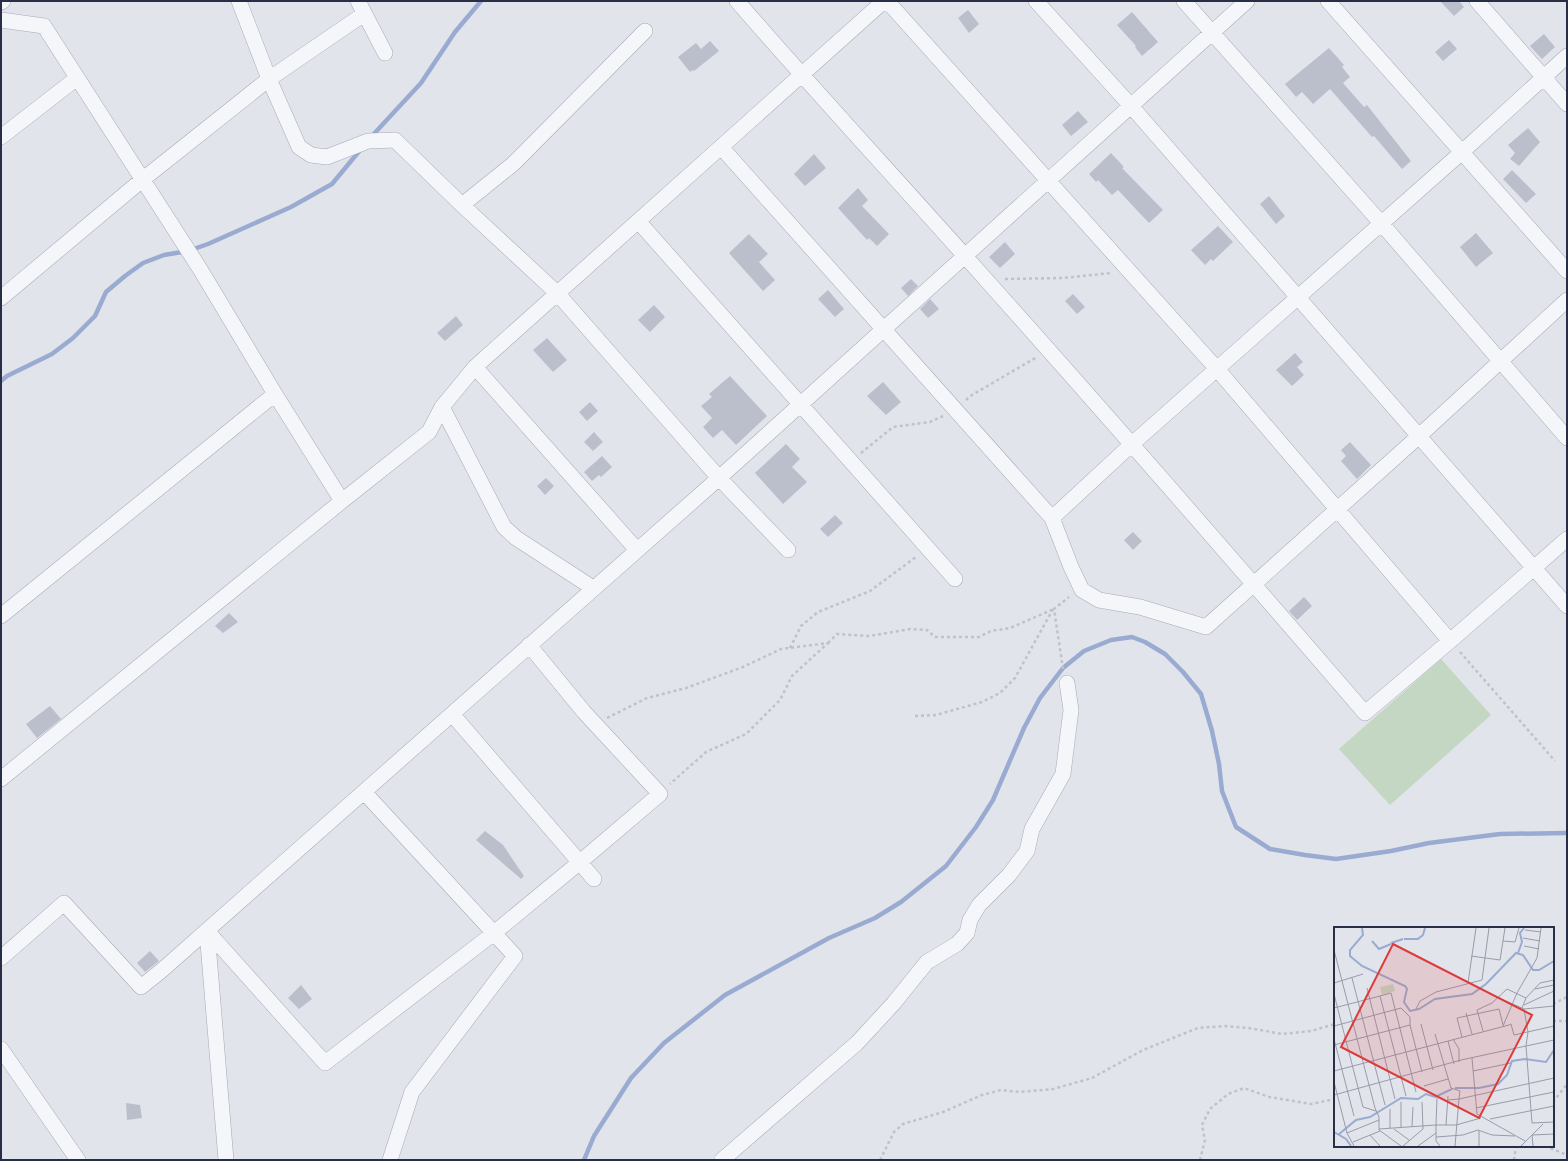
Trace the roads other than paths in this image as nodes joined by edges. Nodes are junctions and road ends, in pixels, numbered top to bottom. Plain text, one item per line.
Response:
1 (239, 1) edge
2 (737, 1) edge
3 (884, 1) edge
4 (888, 1) edge
5 (1036, 1) edge
6 (1184, 1) edge
7 (1247, 1) edge
8 (1328, 1) edge
9 (1477, 1) edge
10 (361, 8) edge
11 (1, 20) edge
12 (645, 31) dead end
13 (1212, 33) junction
14 (385, 53) dead end
15 (1567, 56) edge
16 (801, 75) junction
17 (77, 78) junction
18 (1544, 78) junction
19 (269, 79) junction
20 (1567, 104) edge
21 (1131, 106) junction
22 (1, 137) edge
23 (721, 147) junction
24 (1462, 152) junction
25 (142, 180) junction
26 (1048, 180) junction
27 (462, 205) junction
28 (638, 221) junction
29 (1382, 223) junction
30 (965, 255) junction
31 (1567, 271) edge
32 (557, 293) junction
33 (1298, 297) junction
34 (1, 298) edge
35 (1567, 300) edge
36 (883, 330) junction
37 (1501, 360) junction
38 (475, 367) junction
39 (1217, 369) junction
40 (275, 394) junction
41 (800, 404) junction
42 (442, 407) junction
43 (1419, 436) junction
44 (1567, 438) edge
45 (1132, 444) junction
46 (718, 478) junction
47 (342, 501) junction
48 (1338, 510) junction
49 (1052, 518) junction
50 (1567, 539) edge
51 (637, 550) junction
52 (788, 550) dead end
53 (1534, 568) junction
54 (954, 579) dead end
55 (1253, 584) junction
56 (593, 588) junction
57 (1567, 606) edge
58 (1, 616) edge
59 (1450, 641) junction
60 (529, 645) junction
61 (1067, 683) dead end
62 (452, 714) junction
63 (1, 779) edge
64 (364, 792) junction
65 (580, 862) junction
66 (594, 879) dead end
67 (207, 931) junction
68 (494, 933) junction
69 (1, 958) edge
70 (1, 1049) edge
71 (78, 1160) edge
72 (226, 1160) edge
73 (390, 1160) edge
74 (722, 1160) edge

1 - 19 street
2 - 16 street
3 - 16 street
4 - 26 street
5 - 21 street
6 - 13 street
7 - 13 street
8 - 24 street
9 - 18 street
10 - 14 street
10 - 19 street
11 - 17 street
12 - 27 street
13 - 21 street
13 - 29 street
15 - 18 street
16 - 23 street
16 - 30 street
17 - 22 street
17 - 25 street
18 - 20 street
18 - 24 street
19 - 25 street
19 - 27 street
21 - 26 street
21 - 33 street
23 - 28 street
23 - 36 street
24 - 29 street
24 - 31 street
25 - 34 street
25 - 40 street
26 - 30 street
26 - 39 street
27 - 32 street
28 - 32 street
28 - 41 street
29 - 33 street
29 - 37 street
30 - 36 street
30 - 45 street
32 - 38 street
32 - 46 street
33 - 39 street
33 - 43 street
35 - 37 street
36 - 41 street
36 - 49 street
37 - 43 street
37 - 44 street
38 - 42 street
38 - 51 street
39 - 45 street
39 - 48 street
40 - 47 street
40 - 58 street
41 - 46 street
41 - 54 street
42 - 47 street
42 - 56 street
43 - 48 street
43 - 53 street
45 - 49 street
45 - 55 street
46 - 51 street
46 - 52 street
47 - 63 street
48 - 55 street
48 - 59 street
49 - 55 street
50 - 53 street
51 - 56 street
53 - 57 street
53 - 59 street
55 - 59 street
56 - 60 street
60 - 62 street
60 - 65 street
61 - 74 street
62 - 64 street
62 - 65 street
64 - 67 street
64 - 68 street
65 - 66 street
65 - 68 street
67 - 68 street
67 - 69 street
67 - 72 street
68 - 73 street
70 - 71 street

